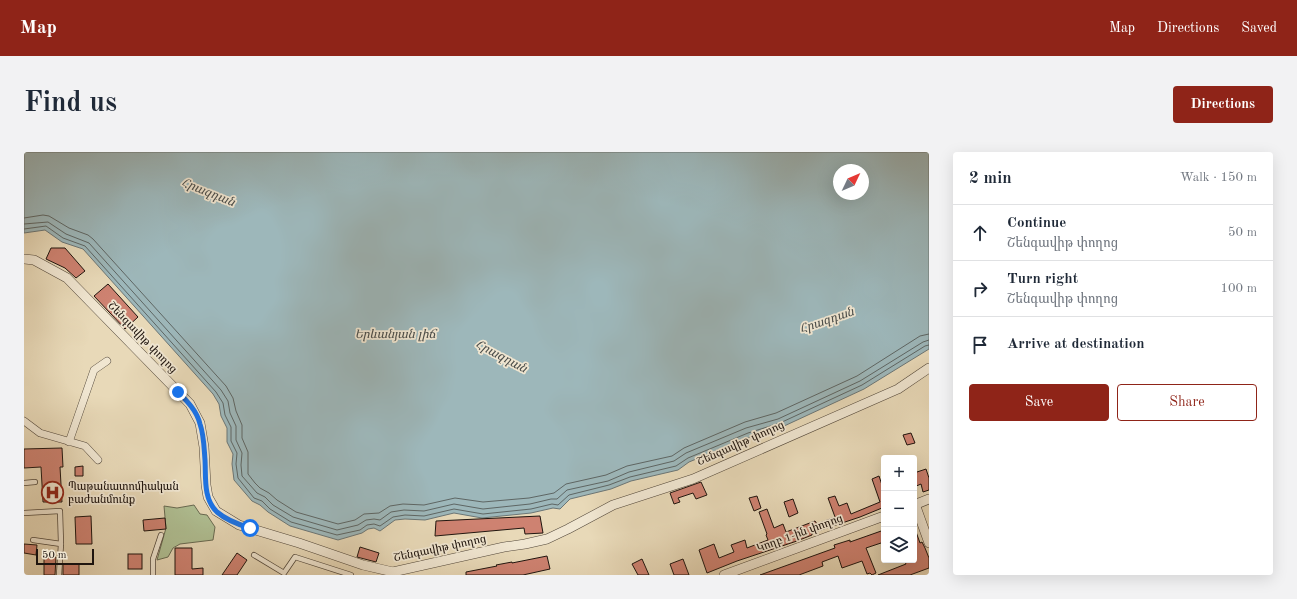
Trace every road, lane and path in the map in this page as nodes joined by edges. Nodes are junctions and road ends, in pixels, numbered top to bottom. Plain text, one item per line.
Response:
1 (24, 259) edge
2 (107, 361) dead end
3 (929, 368) edge
4 (24, 421) edge
5 (69, 442) junction
6 (98, 460) dead end
7 (35, 482) dead end
8 (24, 483) edge
9 (929, 499) edge
10 (917, 503) edge
11 (917, 512) edge
12 (24, 513) edge
13 (881, 517) edge
14 (162, 536) dead end
15 (33, 540) dead end
16 (929, 542) edge
17 (61, 544) junction
18 (254, 554) dead end
19 (394, 574) edge
20 (60, 575) edge
21 (153, 575) edge
22 (351, 575) edge
23 (724, 575) edge

1 - 19 street, Շենգավիթ փողոց
2 - 5 street
3 - 19 street, Շենգավիթ փողոց
4 - 5 street
5 - 6 street
7 - 8 lane
9 - 10 street
11 - 16 street
12 - 17 lane
13 - 23 street, Կողբ 1-ին փողոց
14 - 21 lane
15 - 17 lane
17 - 20 lane
18 - 22 lane

